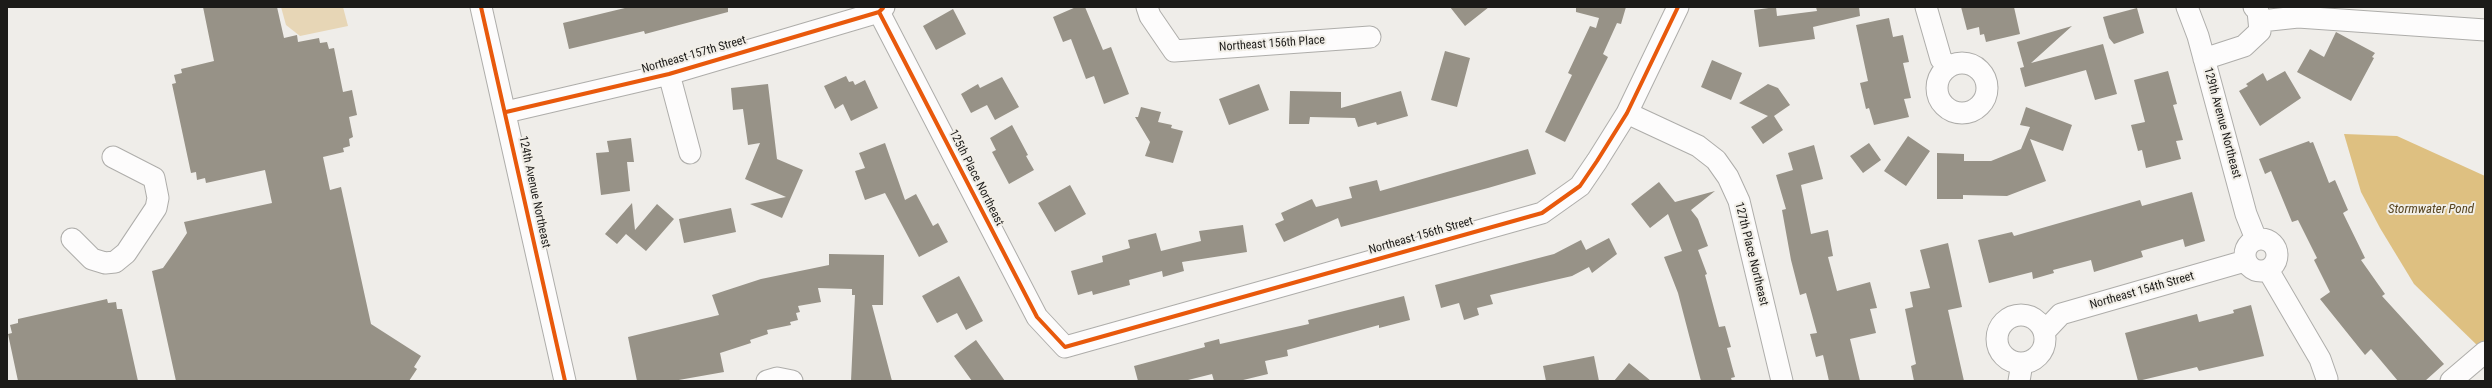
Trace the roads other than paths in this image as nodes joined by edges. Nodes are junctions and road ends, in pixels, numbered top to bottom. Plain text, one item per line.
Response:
1 (481, 7) edge
2 (1147, 7) edge
3 (1678, 7) edge
4 (1926, 7) edge
5 (2193, 8) edge
6 (881, 9) edge
7 (2257, 14) edge
8 (2485, 30) edge
9 (1370, 36) dead end
10 (2204, 59) junction
11 (1948, 67) dead end
12 (669, 74) junction
13 (506, 112) junction
14 (1626, 113) junction
15 (690, 152) dead end
16 (113, 157) dead end
17 (72, 239) dead end
18 (2256, 239) junction
19 (2246, 261) junction
20 (2268, 270) junction
21 (2044, 332) junction
22 (1065, 347) joint
23 (2485, 352) edge
24 (2020, 372) edge
25 (2331, 380) edge
26 (565, 381) edge
27 (768, 381) edge
28 (792, 381) edge
29 (1782, 381) edge
30 (2451, 381) edge

1 - 13 street, 124th Avenue Northeast
2 - 9 street, Northeast 156th Place
3 - 14 street, Northeast 156th Street
4 - 11 street
5 - 10 street, 129th Avenue Northeast
6 - 12 street, Northeast 157th Street
6 - 22 street, 125th Place Northeast
7 - 8 street
7 - 10 street
10 - 18 street, 129th Avenue Northeast
12 - 13 street, Northeast 157th Street
12 - 15 street
13 - 26 street, 124th Avenue Northeast
14 - 22 street, Northeast 156th Street
14 - 29 street, 127th Place Northeast
16 - 17 street
18 - 19 street
18 - 20 street
19 - 20 street
19 - 21 street, Northeast 154th Street
20 - 25 street
21 - 24 street
21 - 24 street
23 - 30 street
27 - 28 street

